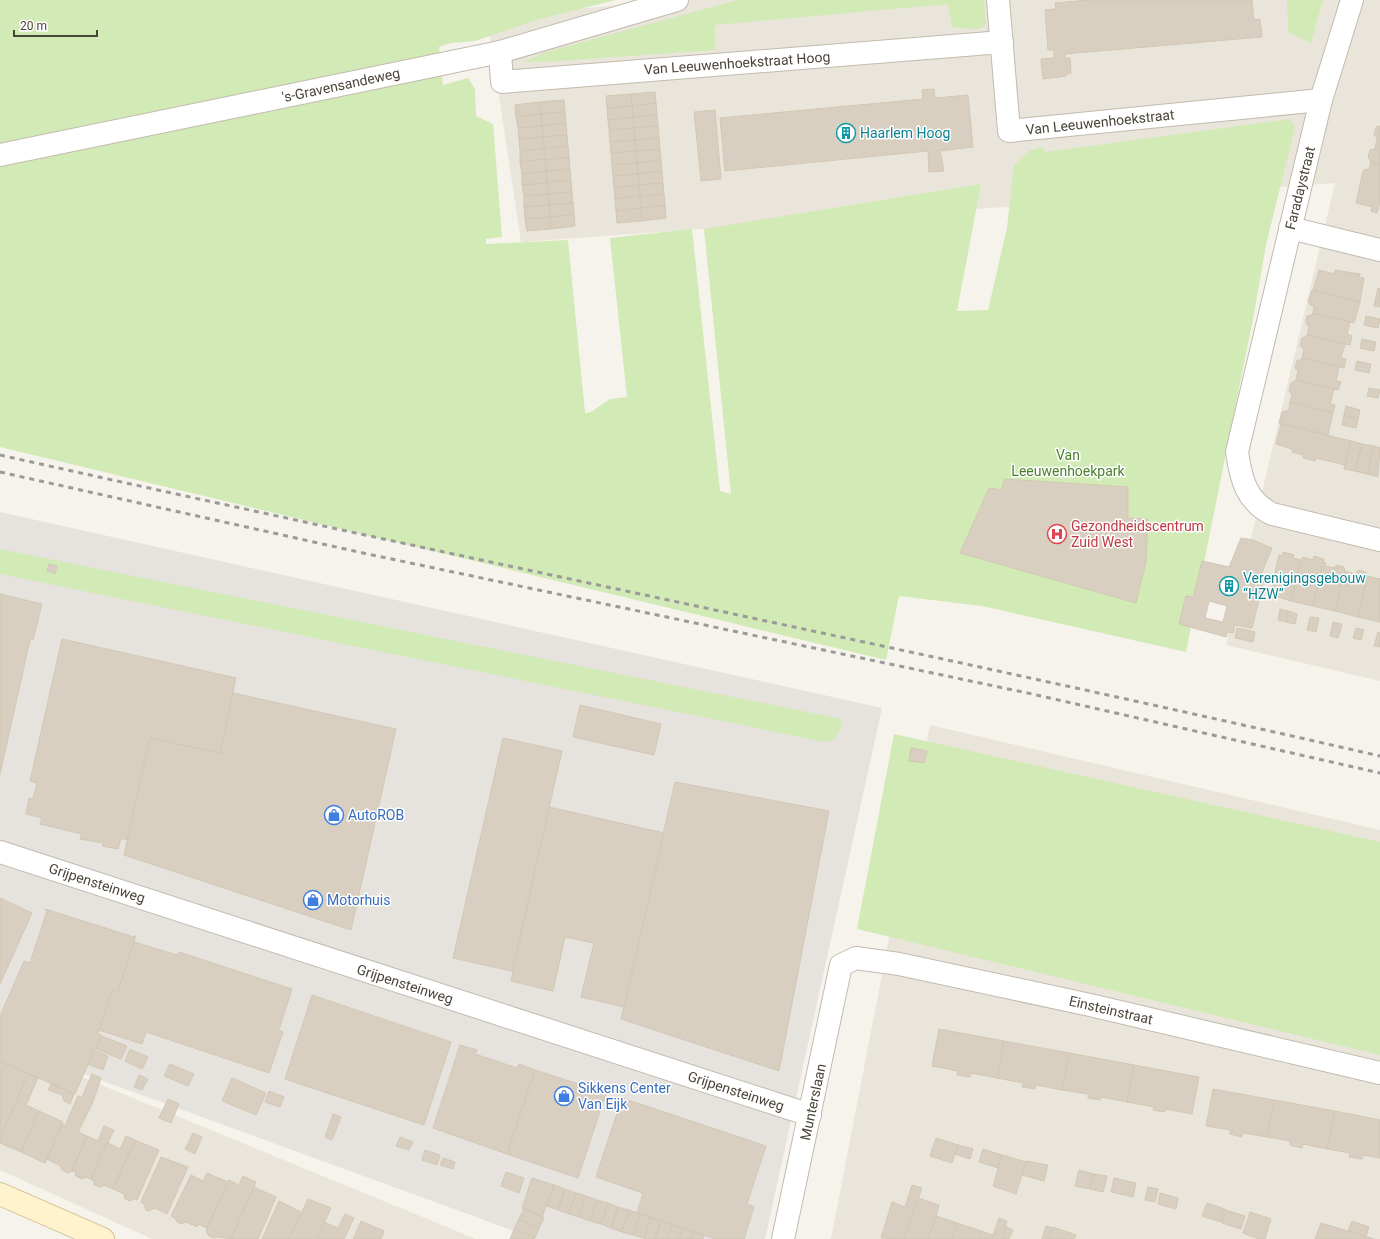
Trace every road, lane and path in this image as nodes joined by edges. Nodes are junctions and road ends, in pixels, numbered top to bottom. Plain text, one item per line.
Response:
1 (677, 0) edge
2 (998, 0) edge
3 (1352, 0) edge
4 (1002, 42) junction
5 (500, 52) junction
6 (1322, 100) junction
7 (0, 155) edge
8 (1290, 228) junction
9 (1380, 250) edge
10 (1380, 540) edge
11 (0, 852) edge
12 (841, 964) joint
13 (1380, 1073) edge
14 (810, 1115) junction
15 (0, 1194) edge
16 (785, 1238) edge
17 (103, 1239) edge

1 - 5 street, 's-Gravensandeweg
2 - 4 street, Van Leeuwenhoekstraat
3 - 6 street, Faradaystraat
4 - 5 street, Van Leeuwenhoekstraat Hoog
4 - 6 street, Van Leeuwenhoekstraat
5 - 7 street, 's-Gravensandeweg
6 - 8 street, Faradaystraat
8 - 9 street
8 - 10 street, Faradaystraat
11 - 14 street, Grijpensteinweg
12 - 13 street, Einsteinstraat
12 - 14 street, Munterslaan
14 - 16 street, Munterslaan
15 - 17 main road

